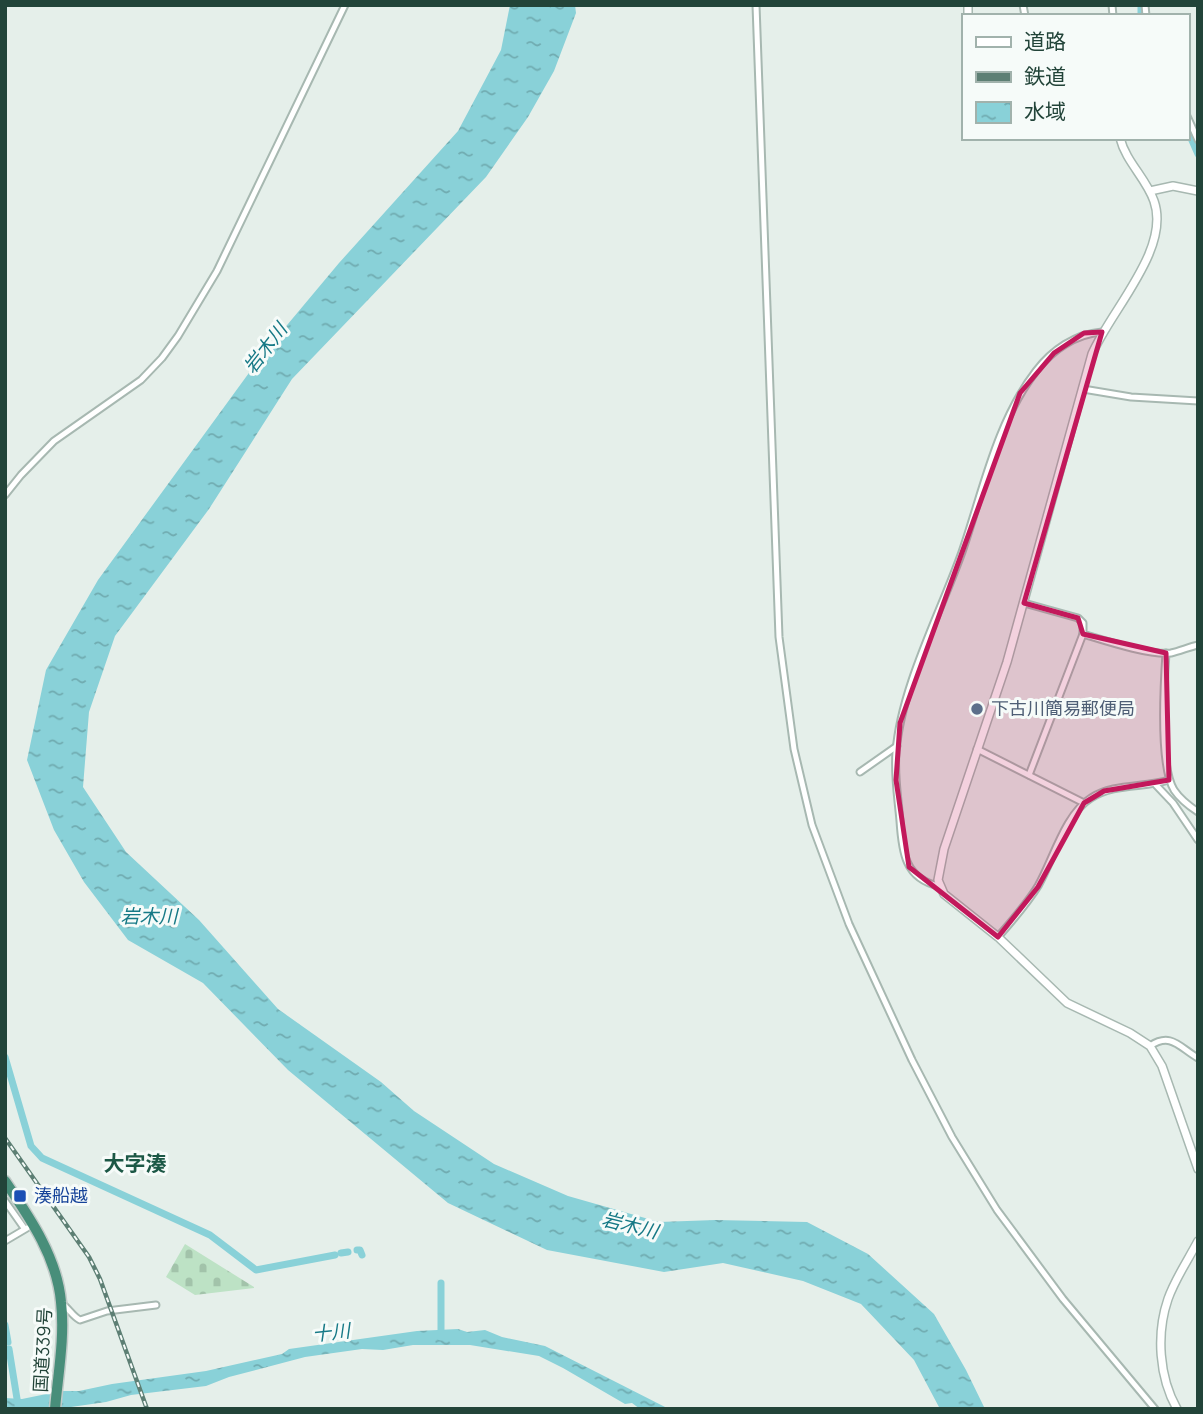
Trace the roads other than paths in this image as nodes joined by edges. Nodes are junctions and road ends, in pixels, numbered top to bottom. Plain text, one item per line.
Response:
1 (345, 5) edge
2 (756, 5) edge
3 (1189, 120) edge
4 (1121, 140) edge
5 (1198, 140) edge
6 (1150, 191) junction
7 (1198, 191) edge
8 (1102, 332) junction
9 (1083, 389) junction
10 (1198, 401) edge
11 (5, 495) edge
12 (1024, 603) junction
13 (1083, 634) junction
14 (1198, 645) edge
15 (1166, 653) junction
16 (897, 746) junction
17 (978, 749) junction
18 (860, 772) dead end
19 (1029, 775) junction
20 (1170, 780) junction
21 (1155, 784) junction
22 (1084, 803) junction
23 (1198, 813) edge
24 (1198, 840) edge
25 (939, 886) junction
26 (998, 937) junction
27 (1150, 1046) junction
28 (1198, 1058) edge
29 (1198, 1169) edge
30 (5, 1181) edge
31 (5, 1201) edge
32 (29, 1227) junction
33 (5, 1241) edge
34 (1198, 1241) edge
35 (61, 1303) junction
36 (156, 1305) dead end
37 (1176, 1408) edge
38 (55, 1409) edge
39 (1155, 1409) edge

1 - 11 street
2 - 39 street
3 - 5 street
4 - 6 street
6 - 7 street
6 - 8 street
8 - 9 street
8 - 16 street
9 - 10 street
9 - 12 street
12 - 13 street
12 - 17 street
13 - 15 street
13 - 19 street
14 - 15 street
15 - 20 street
16 - 18 street
16 - 25 street
17 - 19 street
17 - 25 street
19 - 22 street
20 - 21 street
20 - 23 street
21 - 22 street
21 - 24 street
22 - 26 street
25 - 26 street
26 - 27 street
27 - 28 street
27 - 29 street
30 - 32 highway, 国道339号
31 - 32 street
32 - 33 street
32 - 35 highway, 国道339号
34 - 37 street
35 - 36 street
35 - 38 highway, 国道339号

